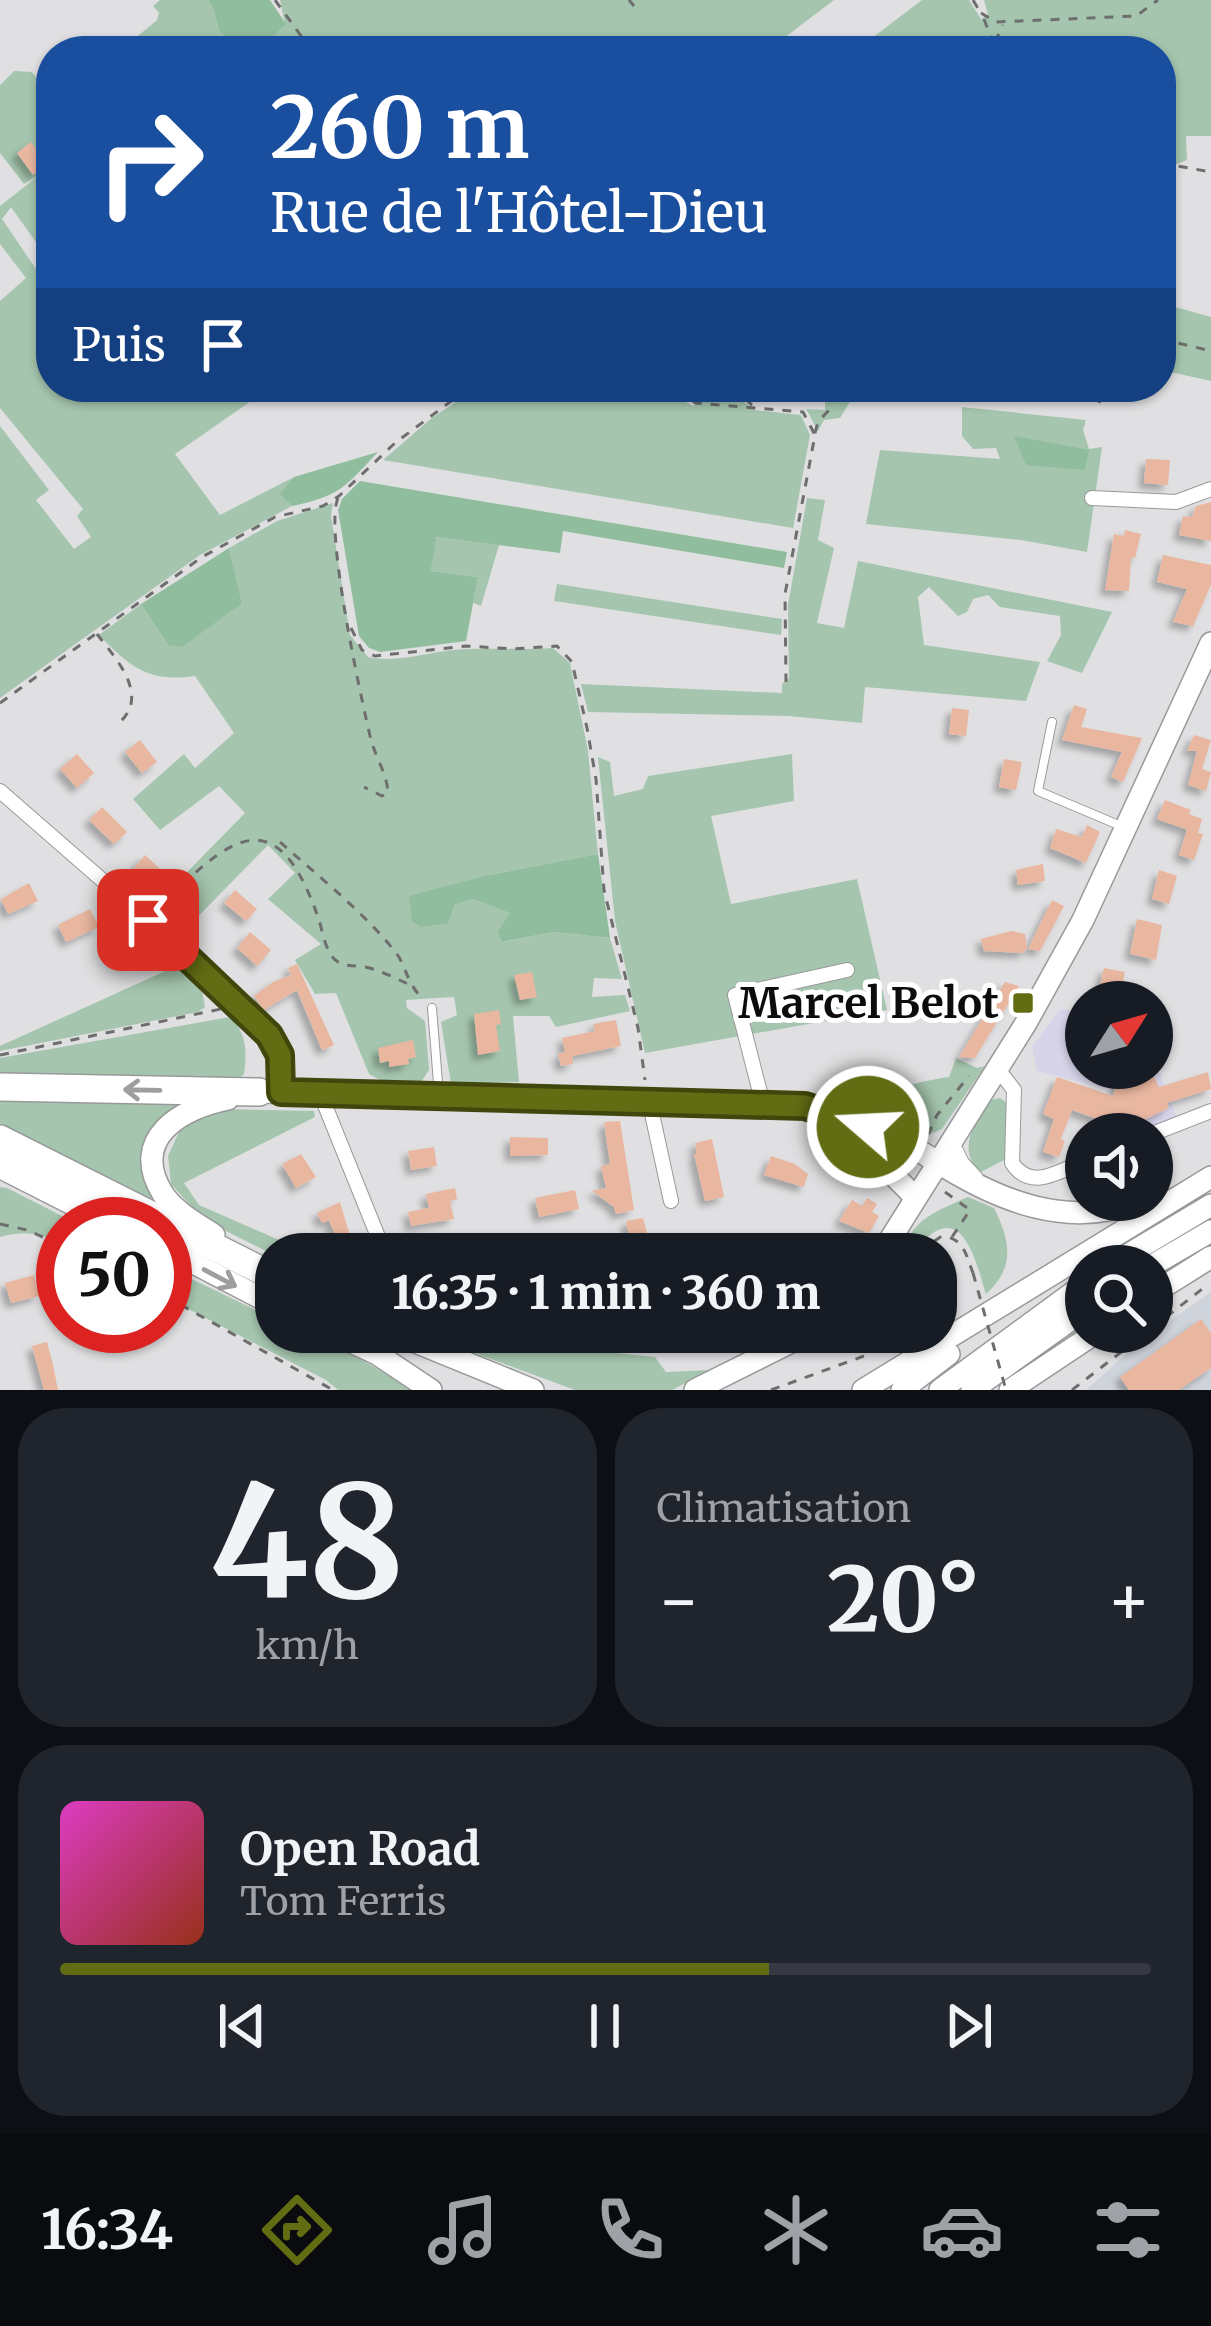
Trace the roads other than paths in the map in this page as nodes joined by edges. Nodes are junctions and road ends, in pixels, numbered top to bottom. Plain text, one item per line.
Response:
1 (1211, 489) edge
2 (1092, 498) dead end
3 (1211, 643) edge
4 (1052, 722) dead end
5 (0, 791) edge
6 (1128, 829) junction
7 (847, 970) dead end
8 (432, 1008) road end
9 (997, 1069) junction
10 (0, 1087) edge
11 (270, 1092) junction
12 (320, 1093) junction
13 (439, 1095) junction
14 (649, 1100) junction
15 (764, 1104) junction
16 (805, 1106) junction
17 (1211, 1111) edge
18 (1173, 1126) edge
19 (0, 1139) edge
20 (951, 1141) junction
21 (937, 1162) junction
22 (0, 1164) edge
23 (1065, 1168) edge
24 (1211, 1172) edge
25 (0, 1179) edge
26 (1173, 1187) edge
27 (988, 1191) junction
28 (43, 1197) edge
29 (65, 1197) edge
30 (915, 1197) junction
31 (671, 1201) dead end
32 (1211, 1204) edge
33 (1065, 1212) edge
34 (1211, 1231) edge
35 (377, 1233) edge
36 (894, 1233) edge
37 (1094, 1245) edge
38 (1144, 1245) edge
39 (1173, 1253) edge
40 (1211, 1257) edge
41 (255, 1261) edge
42 (192, 1262) edge
43 (1065, 1263) edge
44 (1065, 1264) edge
45 (255, 1265) edge
46 (1173, 1281) edge
47 (255, 1295) edge
48 (1065, 1298) edge
49 (1065, 1324) edge
50 (374, 1353) edge
51 (442, 1353) edge
52 (769, 1353) edge
53 (1065, 1353) edge
54 (1070, 1353) edge
55 (431, 1390) edge
56 (533, 1390) edge
57 (695, 1390) edge
58 (863, 1390) edge
59 (902, 1390) edge
60 (940, 1390) edge
61 (972, 1390) edge
62 (1008, 1390) edge
63 (1025, 1390) edge

1 - 2 street
3 - 6 main road
4 - 6 lane
5 - 11 street
6 - 9 main road
7 - 15 street
8 - 13 lane
9 - 20 main road
9 - 23 street
11 -> 10 highway
11 - 12 main road
11 - 41 main road
12 - 13 main road
12 - 35 street
13 - 14 main road
14 - 15 main road
14 - 31 street
15 - 16 main road
16 - 21 main road
16 - 30 main road
17 - 18 street
19 - 45 highway
20 - 21 main road
20 - 27 street
21 - 27 main road
21 - 30 main road
22 - 29 highway
24 - 26 main road
24 - 37 main road
25 - 28 main road
27 - 33 main road
30 - 36 main road
32 - 38 main road
34 - 39 main road
40 - 46 main road
42 -> 47 main road
43 - 58 main road
44 - 59 main road
48 - 60 main road
49 - 61 main road
50 - 55 main road
51 - 56 main road
52 - 57 main road
53 - 62 main road
54 - 63 main road

